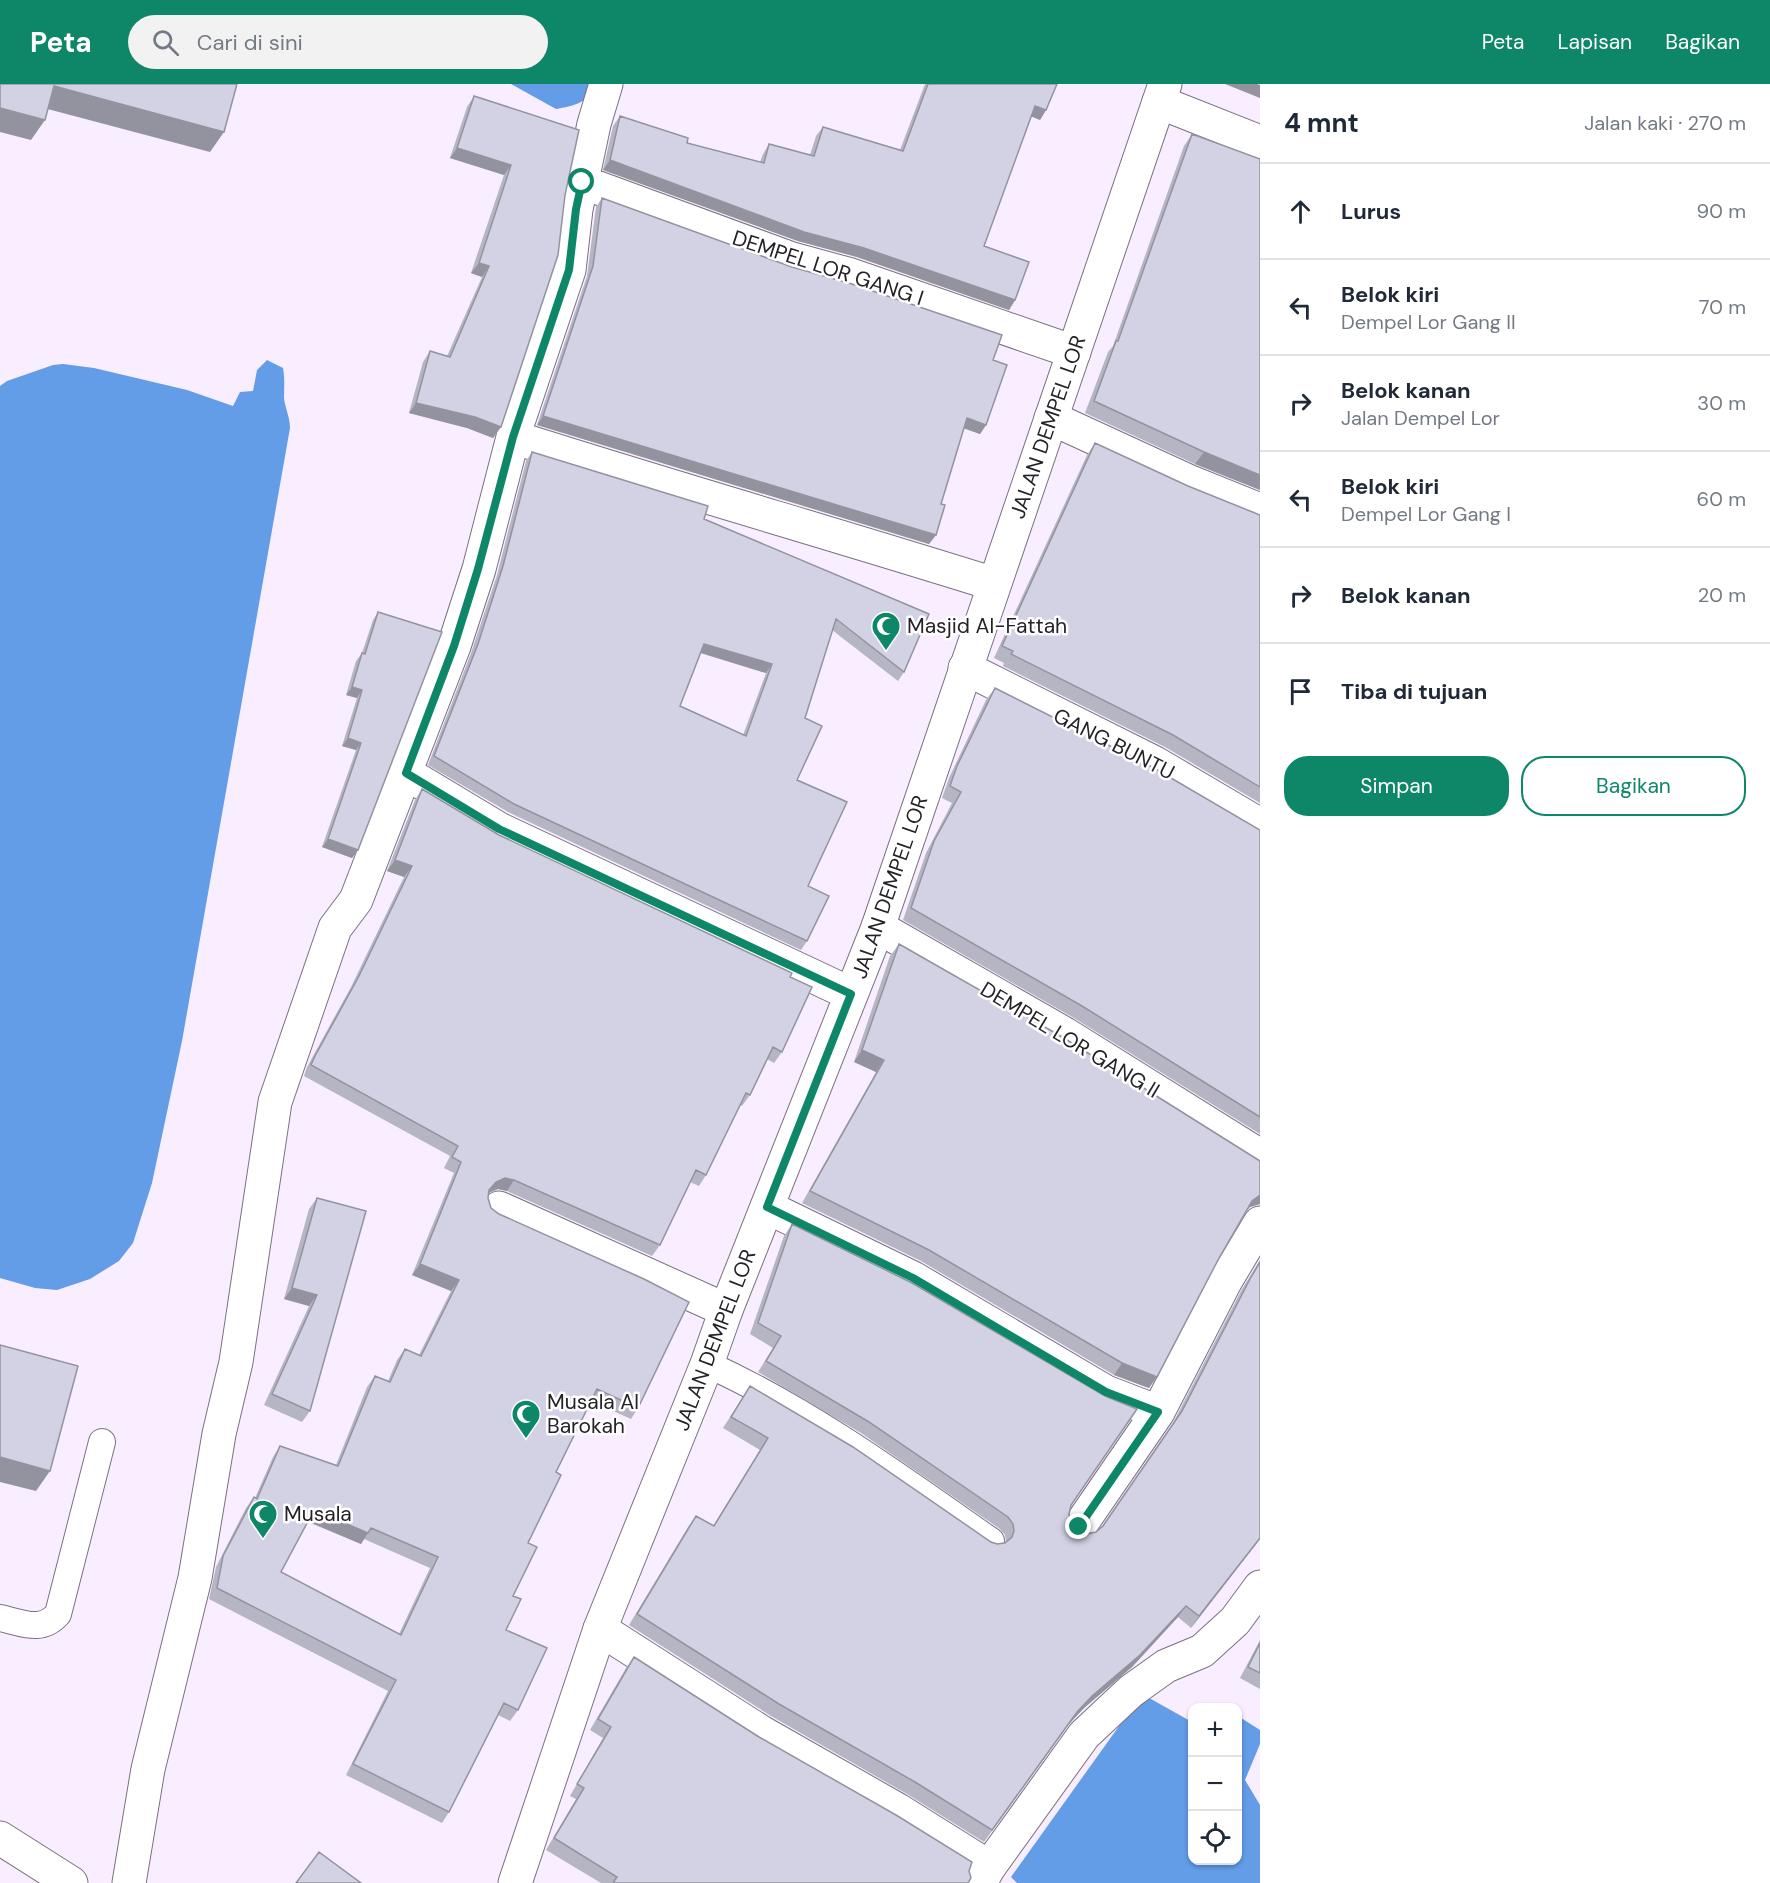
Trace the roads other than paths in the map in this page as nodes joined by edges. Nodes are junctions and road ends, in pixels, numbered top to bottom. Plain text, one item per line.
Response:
1 (606, 84) edge
2 (1162, 93) edge
3 (1260, 142) edge
4 (582, 182) junction
5 (1074, 352) junction
6 (1051, 418) junction
7 (513, 437) junction
8 (1260, 510) edge
9 (994, 584) junction
10 (965, 668) junction
11 (406, 773) junction
12 (1260, 825) edge
13 (878, 927) junction
14 (851, 994) junction
15 (1260, 1156) edge
16 (767, 1207) junction
17 (500, 1208) dead end
18 (1260, 1223) edge
19 (726, 1310) junction
20 (707, 1364) junction
21 (1158, 1412) junction
22 (102, 1442) dead end
23 (1079, 1527) dead end
24 (991, 1540) edge
25 (1260, 1587) edge
26 (0, 1618) edge
27 (600, 1629) junction
28 (0, 1838) edge
29 (984, 1875) edge
30 (71, 1883) edge
31 (129, 1883) edge
32 (515, 1883) edge

1 - 4 street
2 - 3 street
2 - 5 street, JALAN DEMPEL LOR
4 - 5 street, DEMPEL LOR GANG I
4 - 7 street
5 - 6 street, JALAN DEMPEL LOR
6 - 8 street
6 - 9 street, JALAN DEMPEL LOR
7 - 9 street
7 - 11 street
9 - 10 street, JALAN DEMPEL LOR
10 - 12 street, GANG BUNTU
10 - 13 street, JALAN DEMPEL LOR
11 - 14 street
11 - 31 street
13 - 14 street, JALAN DEMPEL LOR
13 - 15 street, DEMPEL LOR GANG II
14 - 16 street, JALAN DEMPEL LOR
16 - 19 street, JALAN DEMPEL LOR
16 - 21 street
17 - 19 street
18 - 21 street
19 - 20 street, JALAN DEMPEL LOR
20 - 24 lane
20 - 27 street, JALAN DEMPEL LOR
21 - 23 street
22 - 26 lane
25 - 29 street
27 - 29 street
27 - 32 street, JALAN DEMPEL LOR
28 - 30 street

